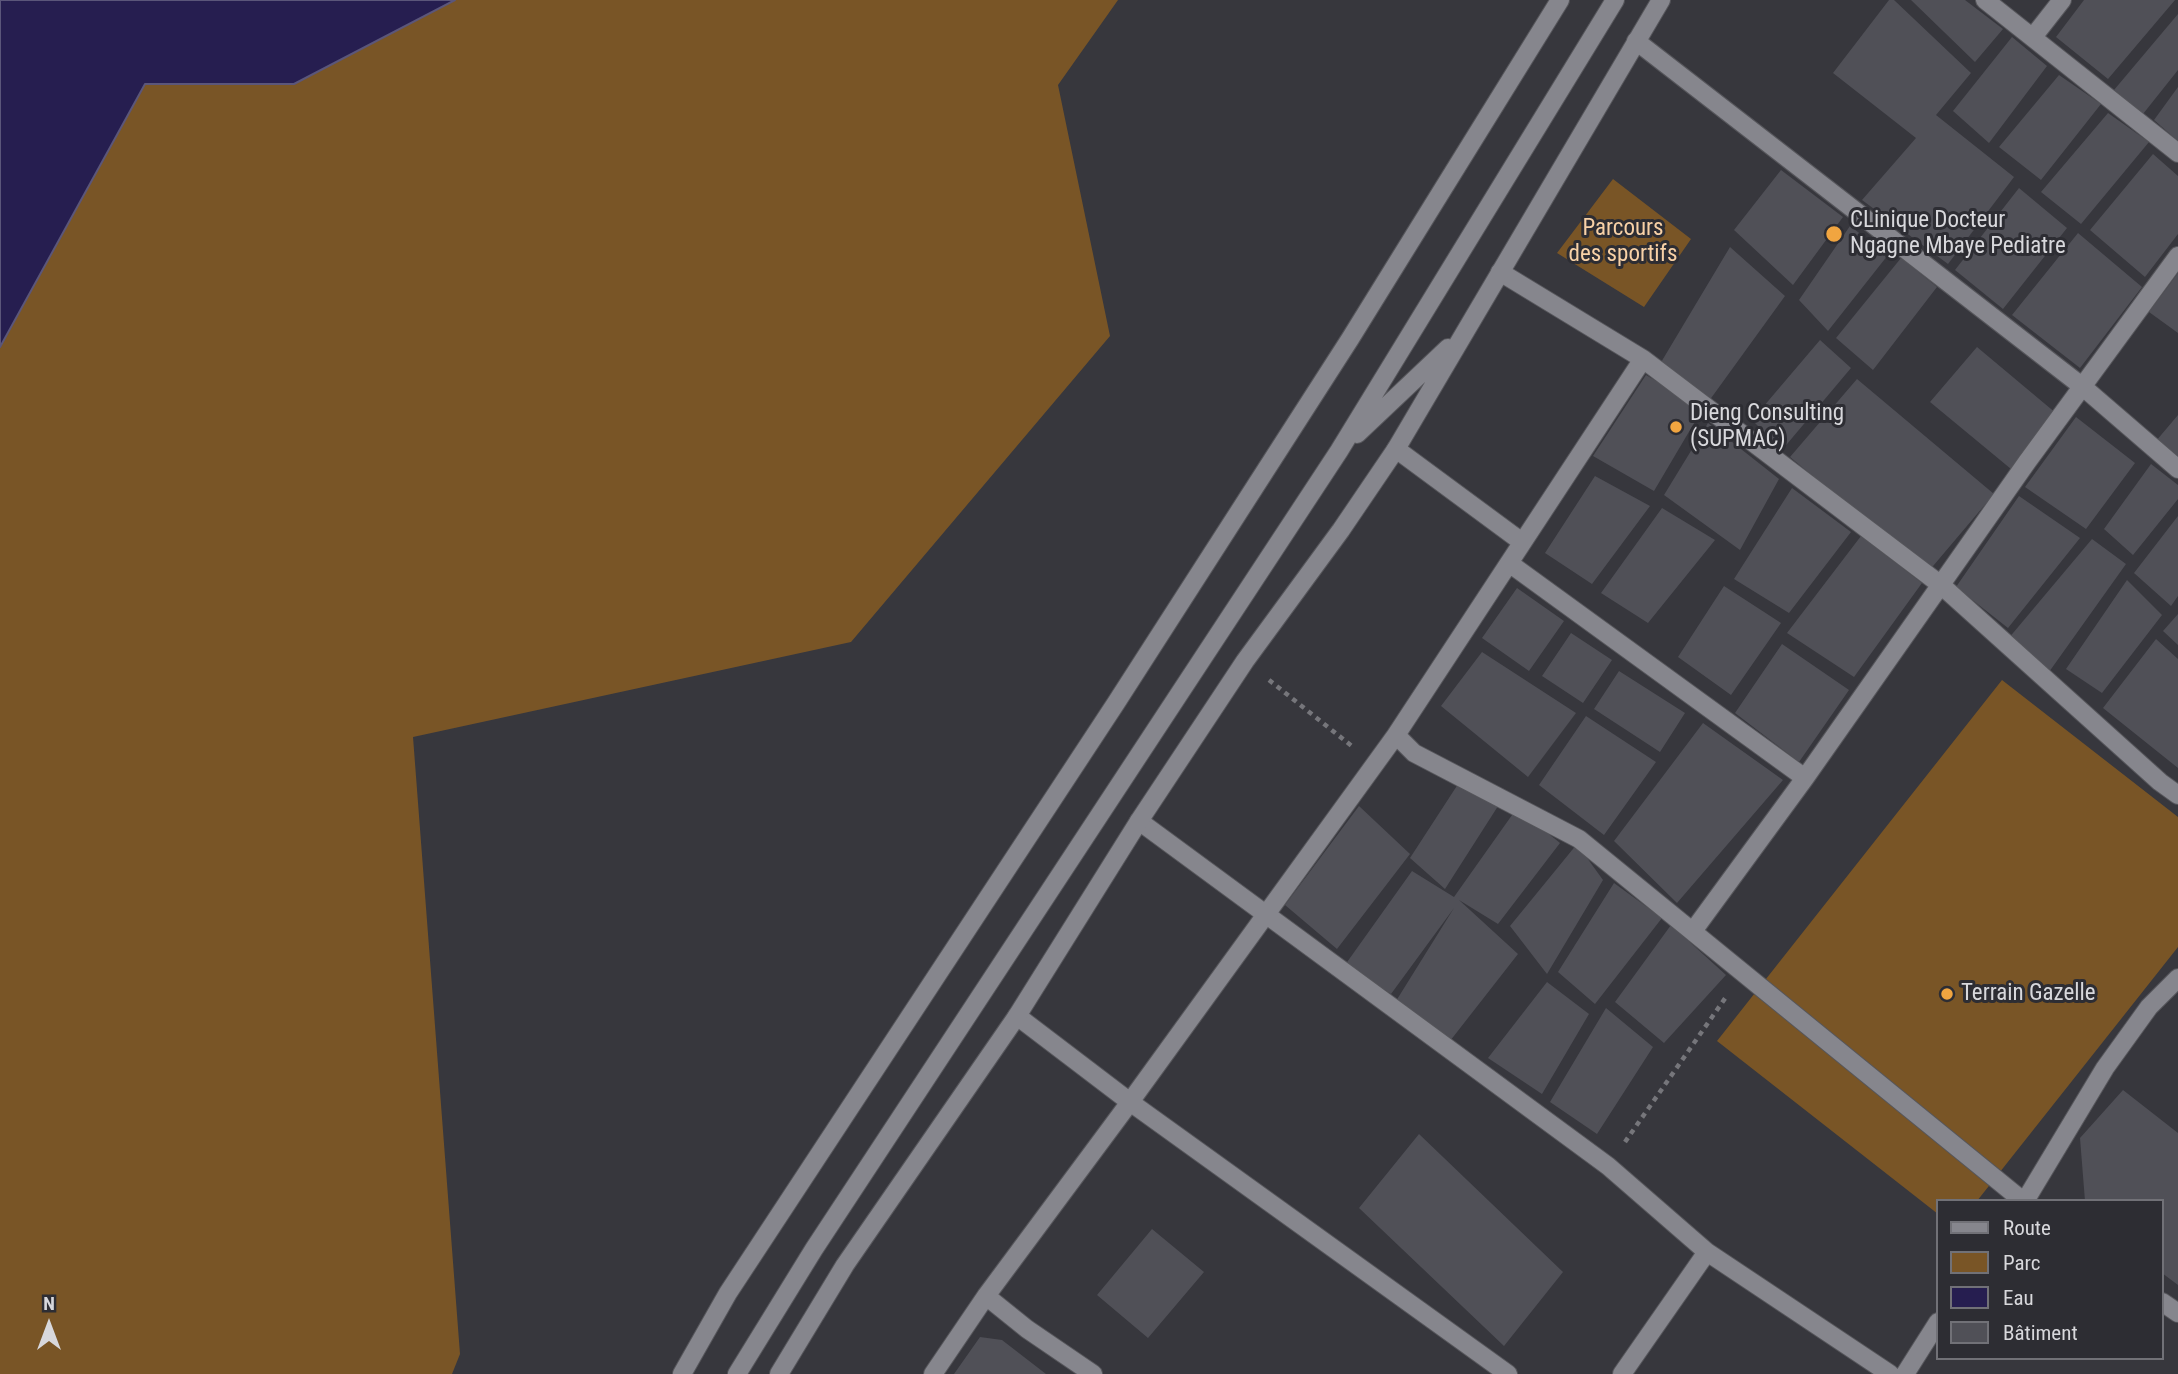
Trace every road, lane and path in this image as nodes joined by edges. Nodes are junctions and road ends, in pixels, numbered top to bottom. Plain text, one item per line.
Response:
1 (1560, 0) edge
2 (1615, 0) edge
3 (1661, 0) edge
4 (1984, 0) edge
5 (2062, 0) edge
6 (2033, 37) junction
7 (1636, 41) junction
8 (2178, 153) edge
9 (2178, 256) edge
10 (1500, 272) junction
11 (1464, 334) junction
12 (1643, 359) junction
13 (2083, 387) junction
14 (1396, 449) junction
15 (1339, 451) junction
16 (2178, 469) edge
17 (1522, 542) junction
18 (1509, 563) junction
19 (1941, 585) junction
20 (1245, 661) junction
21 (1396, 735) junction
22 (1375, 765) junction
23 (1805, 778) junction
24 (2178, 795) edge
25 (1139, 821) junction
26 (1265, 914) junction
27 (1693, 930) junction
28 (1745, 974) junction
29 (2178, 978) edge
30 (1017, 1016) junction
31 (1130, 1102) junction
32 (1608, 1166) junction
33 (2022, 1199) edge
34 (2025, 1199) edge
35 (1707, 1252) junction
36 (986, 1296) junction
37 (1937, 1324) edge
38 (682, 1374) edge
39 (737, 1374) edge
40 (779, 1374) edge
41 (933, 1374) edge
42 (1093, 1374) edge
43 (1508, 1374) edge
44 (1622, 1374) edge
45 (1890, 1374) edge
46 (1905, 1374) edge

1 - 38 street
2 - 15 street
3 - 7 street
4 - 6 street
5 - 6 street
6 - 8 street
7 - 10 street
7 - 13 street
9 - 13 street
10 - 11 street
10 - 12 street
11 - 14 street
11 - 15 street
12 - 17 street
12 - 19 street
13 - 16 street
13 - 19 street
14 - 17 street
14 - 20 street
15 - 39 street
17 - 18 street
18 - 21 street
18 - 23 street
19 - 23 street
19 - 24 street
20 - 22 path
20 - 25 street
21 - 22 street
21 - 27 street
22 - 26 street
23 - 27 street
25 - 26 street
25 - 30 street
26 - 31 street
26 - 32 street
27 - 28 street
28 - 32 path
28 - 33 street
29 - 34 street
30 - 31 street
30 - 40 street
31 - 36 street
31 - 43 street
32 - 35 street
35 - 44 street
35 - 45 street
36 - 41 street
36 - 42 street
37 - 46 street

